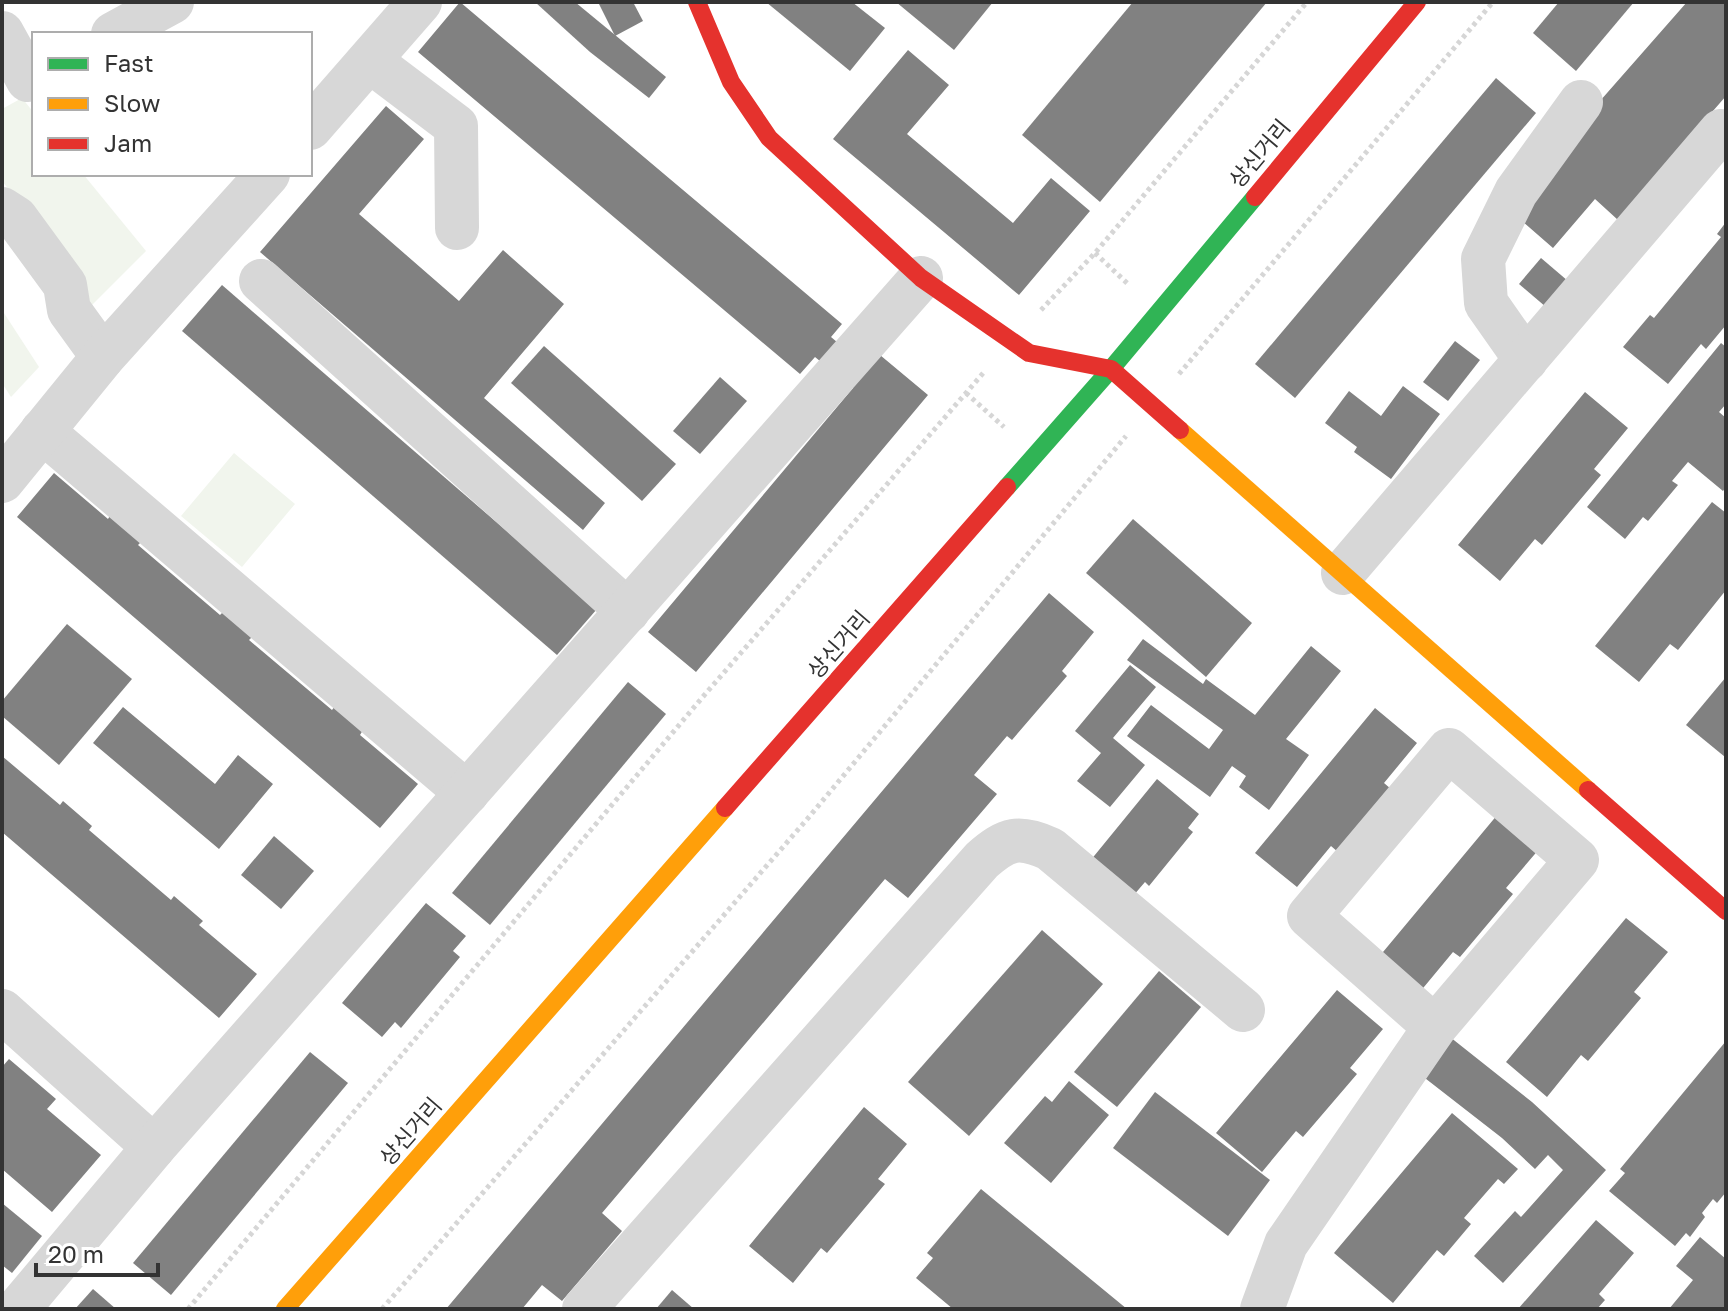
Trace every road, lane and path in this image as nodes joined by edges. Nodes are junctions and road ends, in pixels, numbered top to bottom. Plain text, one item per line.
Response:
1 (172, 2) edge
2 (420, 2) edge
3 (697, 2) edge
4 (1307, 2) edge
5 (1417, 2) edge
6 (1493, 2) edge
7 (117, 32) edge
8 (2, 33) edge
9 (370, 61) junction
10 (21, 84) edge
11 (1581, 102) dead end
12 (312, 126) edge
13 (1721, 131) dead end
14 (266, 176) edge
15 (2, 209) edge
16 (457, 228) dead end
17 (921, 278) junction
18 (261, 281) dead end
19 (1011, 341) junction
20 (103, 357) junction
21 (1526, 360) junction
22 (1111, 369) junction
23 (1152, 405) junction
24 (42, 431) junction
25 (2, 481) edge
26 (1343, 573) junction
27 (628, 611) junction
28 (467, 793) junction
29 (1726, 911) edge
30 (1243, 1010) dead end
31 (2, 1011) edge
32 (1435, 1027) junction
33 (154, 1147) junction
34 (18, 1309) edge
35 (188, 1309) edge
36 (285, 1309) edge
37 (382, 1309) edge
38 (584, 1309) edge
39 (1262, 1309) edge

1 - 7 street
2 - 9 street
3 - 17 main road
4 - 19 path
5 - 22 main road, 상신거리
6 - 23 path
8 - 10 street
9 - 12 street
9 - 16 street
11 - 21 street
13 - 21 street
14 - 20 street
15 - 20 street
17 - 19 main road
17 - 27 street
18 - 27 street
19 - 22 main road
19 - 35 path
20 - 24 street
21 - 26 street
22 - 23 main road
22 - 36 main road, 상신거리
23 - 26 main road
23 - 37 path
24 - 25 street
24 - 28 street
26 - 29 main road
27 - 28 street
28 - 33 street
30 - 38 street
31 - 33 street
32 - 32 street
32 - 39 street
33 - 34 street

